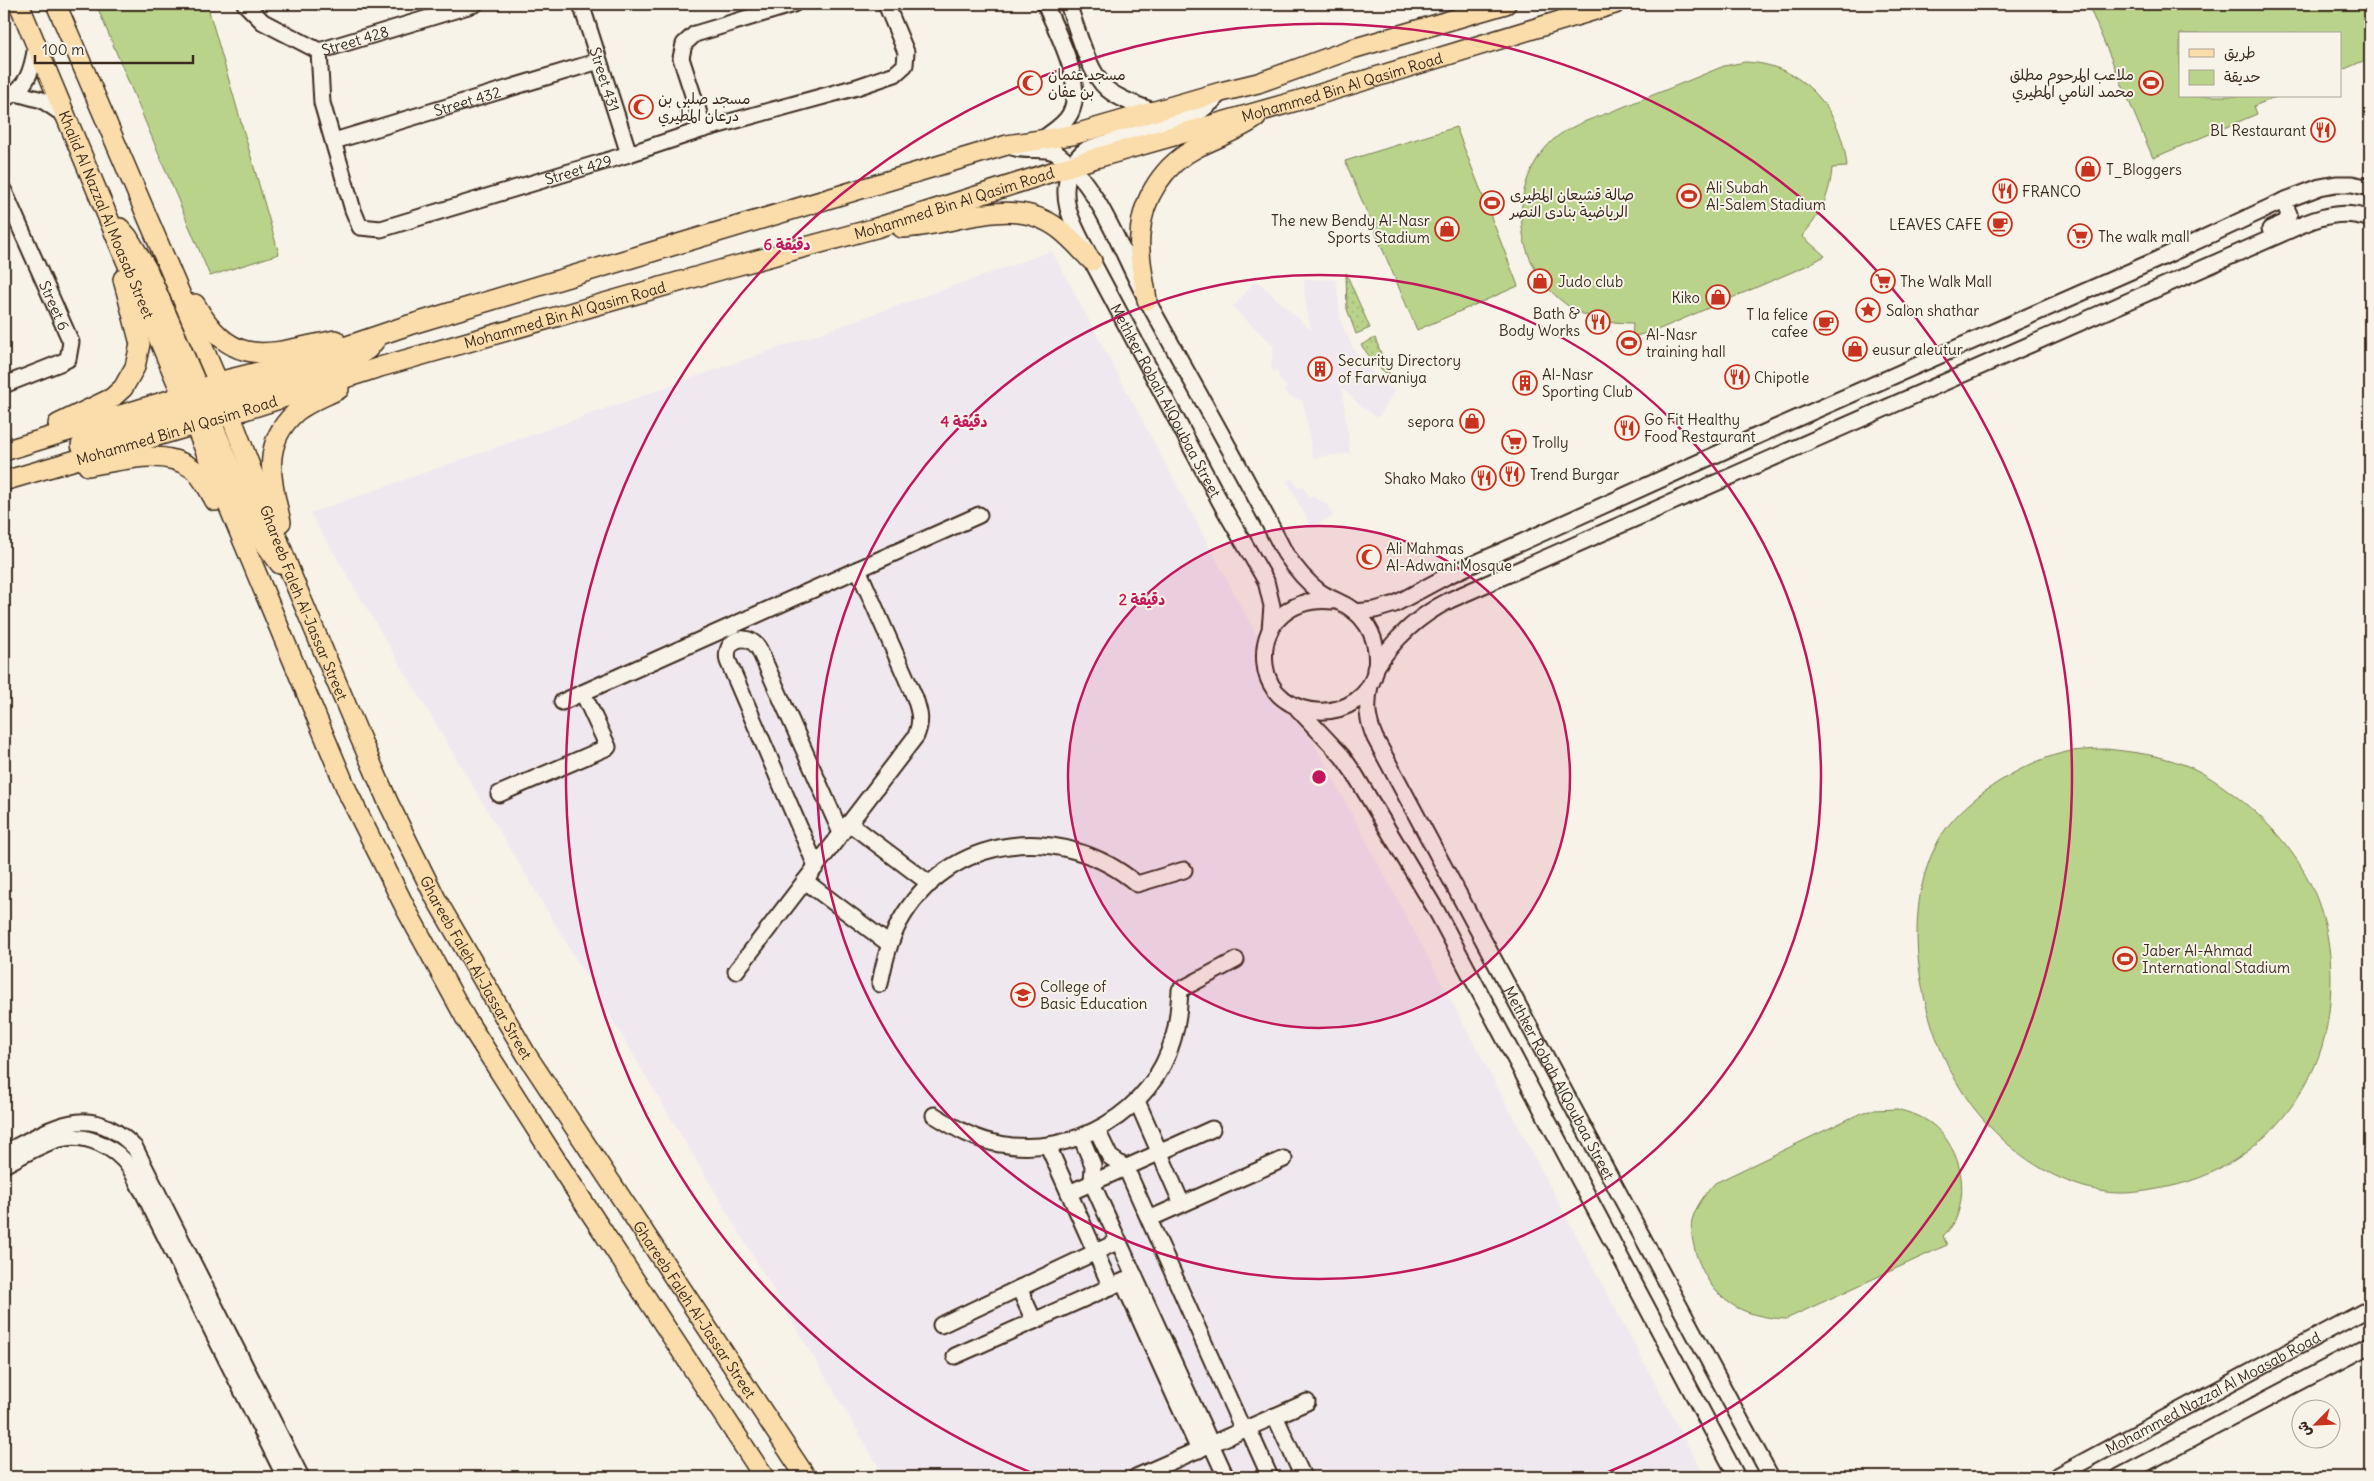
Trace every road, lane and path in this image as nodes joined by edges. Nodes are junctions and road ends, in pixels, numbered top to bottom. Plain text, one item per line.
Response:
1 (19, 4) edge
2 (56, 4) edge
3 (245, 4) edge
4 (475, 4) edge
5 (581, 4) edge
6 (794, 4) edge
7 (886, 4) edge
8 (1045, 4) edge
9 (1068, 4) edge
10 (1506, 4) edge
11 (1615, 4) edge
12 (432, 10) edge
13 (36, 46) junction
14 (319, 51) junction
15 (599, 62) junction
16 (1096, 75) junction
17 (1076, 84) junction
18 (1221, 92) junction
19 (10, 96) edge
20 (1267, 109) junction
21 (1153, 111) junction
22 (63, 114) junction
23 (704, 129) junction
24 (1044, 138) junction
25 (334, 141) junction
26 (1007, 145) junction
27 (629, 154) junction
28 (1072, 167) junction
29 (2370, 188) edge
30 (4, 191) edge
31 (2283, 201) junction
32 (106, 212) junction
33 (2370, 219) edge
34 (876, 228) junction
35 (158, 242) junction
36 (1092, 261) junction
37 (2192, 273) junction
38 (1147, 300) junction
39 (409, 324) junction
40 (380, 367) junction
41 (1892, 376) junction
42 (4, 385) edge
43 (1903, 401) junction
44 (205, 404) junction
45 (4, 450) edge
46 (8, 480) edge
47 (979, 514) dead end
48 (858, 569) junction
49 (293, 580) junction
50 (261, 588) junction
51 (1334, 601) junction
52 (1355, 612) junction
53 (1270, 632) junction
54 (731, 634) junction
55 (1373, 676) junction
56 (583, 692) junction
57 (562, 702) dead end
58 (1297, 708) junction
59 (499, 794) dead end
60 (845, 828) junction
61 (816, 866) junction
62 (1184, 870) dead end
63 (805, 881) junction
64 (930, 884) junction
65 (889, 944) junction
66 (1236, 960) dead end
67 (736, 971) dead end
68 (880, 984) dead end
69 (1137, 1101) junction
70 (934, 1114) dead end
71 (1212, 1129) dead end
72 (1097, 1130) junction
73 (1081, 1138) junction
74 (1048, 1146) junction
75 (1160, 1152) junction
76 (4, 1153) edge
77 (1284, 1159) dead end
78 (4, 1165) edge
79 (1126, 1168) junction
80 (1092, 1183) junction
81 (1070, 1193) junction
82 (1182, 1204) junction
83 (1149, 1219) junction
84 (1119, 1241) junction
85 (1096, 1252) junction
86 (1123, 1282) junction
87 (1019, 1288) junction
88 (2370, 1308) edge
89 (1034, 1321) junction
90 (941, 1325) dead end
91 (2370, 1344) edge
92 (955, 1356) dead end
93 (1307, 1402) dead end
94 (1276, 1416) junction
95 (1246, 1429) junction
96 (1205, 1447) junction
97 (285, 1477) edge
98 (301, 1477) edge
99 (764, 1477) edge
100 (806, 1477) edge
101 (1136, 1477) edge
102 (1226, 1477) edge
103 (1270, 1477) edge
104 (1303, 1477) edge
105 (1737, 1477) edge
106 (1771, 1477) edge
107 (2055, 1477) edge
108 (2119, 1477) edge

1 - 13 main road, Khalid Al Nazzal Al Moasab Street
2 - 35 main road
3 - 14 street, Street 428
4 - 12 street, Street 428
5 - 15 street, Street 431
6 - 23 street
7 - 23 street, Street 429
8 - 17 street
9 - 16 street
10 - 18 main road, Mohammed Bin Al Qasim Road
11 - 20 main road, Mohammed Bin Al Qasim Road
12 - 14 street, Street 428
13 - 19 street
13 - 22 main road, Khalid Al Nazzal Al Moasab Street
14 - 25 street, Street 429
15 - 25 street, Street 432
15 - 27 street, Street 431
16 - 17 street
16 - 21 street
17 - 24 street
18 - 21 main road, Mohammed Bin Al Qasim Road
18 - 28 street, Methker Robah AlQoubaa Street
19 - 22 street
20 - 28 main road, Mohammed Bin Al Qasim Road
20 - 38 main road
21 - 24 main road, Mohammed Bin Al Qasim Road
22 - 32 main road, Khalid Al Nazzal Al Moasab Street
23 - 27 street, Street 429
24 - 26 main road, Mohammed Bin Al Qasim Road
25 - 27 street, Street 429
26 - 28 street, Methker Robah AlQoubaa Street
26 - 39 main road, Mohammed Bin Al Qasim Road
28 - 34 main road, Mohammed Bin Al Qasim Road
28 - 36 street, Methker Robah AlQoubaa Street
28 - 38 street, Methker Robah AlQoubaa Street
29 - 31 street
30 - 42 street, Street 6
31 - 37 street
31 - 41 street
32 - 44 main road
32 - 45 main road
33 - 37 street
34 - 36 main road
34 - 40 main road, Mohammed Bin Al Qasim Road
35 - 39 main road
35 - 44 main road
36 - 53 street, Methker Robah AlQoubaa Street
37 - 43 street
38 - 51 street, Methker Robah AlQoubaa Street
39 - 44 main road, Mohammed Bin Al Qasim Road
40 - 44 main road, Mohammed Bin Al Qasim Road
40 - 49 main road
41 - 43 street
41 - 52 street
43 - 55 street
44 - 45 main road, Mohammed Bin Al Qasim Road
44 - 46 main road, Mohammed Bin Al Qasim Road
44 - 49 main road
44 - 50 main road, Ghareeb Faleh Al-Jassar Street
46 - 50 main road
47 - 48 street
48 - 54 street
48 - 60 street
49 - 100 main road, Ghareeb Faleh Al-Jassar Street
50 - 99 main road, Ghareeb Faleh Al-Jassar Street
51 - 52 street
51 - 53 street
52 - 55 street
53 - 58 street
54 - 56 street
54 - 60 street
54 - 61 street
55 - 58 street
55 - 106 street, Methker Robah AlQoubaa Street
56 - 57 street
56 - 59 street
58 - 105 street, Methker Robah AlQoubaa Street
60 - 61 street
60 - 64 street
61 - 63 street
62 - 64 street
63 - 65 street
63 - 67 street
64 - 65 street
65 - 68 street
66 - 69 street
69 - 72 street
69 - 75 street
70 - 74 street
71 - 75 street
72 - 73 street
72 - 79 street
73 - 74 street
73 - 80 street
74 - 81 street
75 - 79 street
75 - 82 street
76 - 98 street
77 - 82 street
78 - 97 street
79 - 80 street
79 - 83 street
80 - 81 street
80 - 84 street
81 - 85 street
82 - 83 street
83 - 95 street
84 - 85 street
84 - 86 street
85 - 86 street
85 - 87 street
86 - 89 street
86 - 96 street
87 - 89 street
87 - 90 street
88 - 107 street, Mohammed Nazzal Al Moasab Road
89 - 92 street
91 - 108 street, Mohammed Nazzal Al Moasab Road
93 - 94 street
94 - 95 street
94 - 104 street
95 - 96 street
95 - 103 street
96 - 101 street
96 - 102 street

